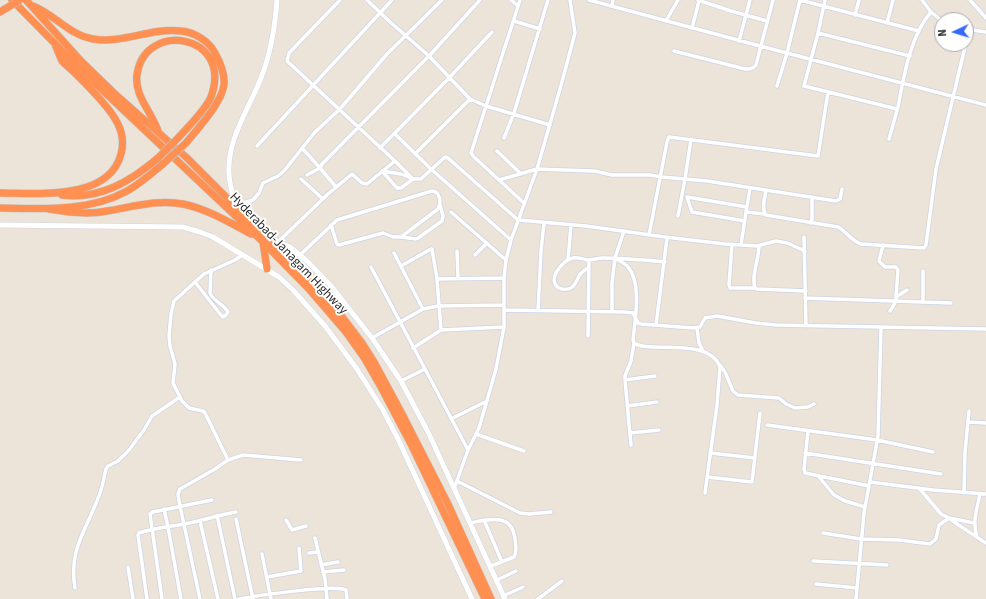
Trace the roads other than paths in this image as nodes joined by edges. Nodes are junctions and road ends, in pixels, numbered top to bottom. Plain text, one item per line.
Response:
1 (12, 0) edge
2 (20, 0) edge
3 (277, 0) edge
4 (340, 0) edge
5 (367, 0) edge
6 (392, 0) edge
7 (442, 0) edge
8 (480, 0) edge
9 (511, 0) edge
10 (520, 0) edge
11 (548, 0) edge
12 (570, 0) edge
13 (589, 0) edge
14 (613, 0) edge
15 (678, 0) edge
16 (699, 0) edge
17 (750, 0) edge
18 (773, 0) edge
19 (800, 0) edge
20 (825, 0) edge
21 (859, 0) edge
22 (893, 0) edge
23 (923, 0) edge
24 (971, 0) edge
25 (28, 3) edge
26 (518, 6) junction
27 (612, 6) junction
28 (823, 7) junction
29 (3, 11) edge
30 (931, 12) junction
31 (380, 13) junction
32 (746, 15) junction
33 (855, 15) junction
34 (934, 15) edge
35 (986, 18) edge
36 (514, 21) junction
37 (666, 21) junction
38 (767, 21) junction
39 (888, 23) junction
40 (692, 28) junction
41 (540, 29) junction
42 (919, 31) junction
43 (974, 31) edge
44 (492, 32) dead end
45 (986, 32) edge
46 (818, 33) junction
47 (406, 37) junction
48 (740, 41) junction
49 (55, 43) junction
50 (760, 46) junction
51 (674, 51) dead end
52 (786, 52) junction
53 (963, 52) edge
54 (429, 56) junction
55 (910, 56) junction
56 (812, 59) junction
57 (449, 78) junction
58 (903, 84) junction
59 (313, 85) junction
60 (776, 86) dead end
61 (828, 92) junction
62 (954, 96) junction
63 (470, 99) junction
64 (986, 105) edge
65 (486, 106) junction
66 (340, 109) junction
67 (897, 109) junction
68 (514, 113) junction
69 (550, 125) junction
70 (359, 127) junction
71 (158, 132) junction
72 (395, 134) junction
73 (504, 138) dead end
74 (691, 139) junction
75 (889, 139) dead end
76 (257, 146) dead end
77 (302, 148) junction
78 (380, 148) junction
79 (497, 151) dead end
80 (416, 154) junction
81 (395, 161) junction
82 (320, 168) junction
83 (431, 169) junction
84 (537, 169) junction
85 (382, 171) junction
86 (521, 174) junction
87 (308, 175) dead end
88 (659, 177) junction
89 (301, 179) dead end
90 (685, 179) junction
91 (414, 180) junction
92 (499, 180) junction
93 (336, 187) junction
94 (750, 188) junction
95 (842, 189) dead end
96 (766, 190) junction
97 (0, 193) edge
98 (48, 194) junction
99 (682, 196) junction
100 (687, 197) junction
101 (812, 197) junction
102 (323, 199) junction
103 (524, 203) junction
104 (440, 205) junction
105 (236, 207) junction
106 (747, 207) junction
107 (0, 208) edge
108 (49, 209) junction
109 (451, 212) dead end
110 (746, 212) junction
111 (764, 214) junction
112 (678, 216) dead end
113 (518, 220) junction
114 (745, 221) junction
115 (544, 223) junction
116 (811, 223) junction
117 (0, 225) edge
118 (331, 225) junction
119 (571, 225) junction
120 (624, 231) junction
121 (649, 235) junction
122 (401, 237) junction
123 (804, 237) dead end
124 (667, 238) junction
125 (264, 240) junction
126 (511, 240) junction
127 (278, 242) junction
128 (487, 243) junction
129 (732, 244) junction
130 (741, 245) junction
131 (883, 245) junction
132 (759, 246) junction
133 (457, 251) dead end
134 (805, 251) junction
135 (394, 253) dead end
136 (242, 255) junction
137 (300, 255) junction
138 (475, 255) dead end
139 (615, 258) junction
140 (506, 260) junction
141 (568, 260) junction
142 (589, 260) junction
143 (664, 262) junction
144 (401, 266) junction
145 (371, 267) dead end
146 (588, 268) junction
147 (267, 269) junction
148 (211, 270) junction
149 (923, 271) dead end
150 (437, 278) junction
151 (458, 278) junction
152 (504, 278) junction
153 (195, 282) junction
154 (755, 288) junction
155 (907, 290) dead end
156 (806, 291) junction
157 (805, 298) junction
158 (896, 299) junction
159 (923, 302) junction
160 (952, 303) dead end
161 (503, 305) junction
162 (438, 306) junction
163 (423, 309) junction
164 (504, 310) junction
165 (538, 311) junction
166 (890, 311) dead end
167 (589, 312) junction
168 (612, 312) junction
169 (636, 316) junction
170 (400, 322) junction
171 (656, 325) junction
172 (806, 326) junction
173 (504, 327) junction
174 (697, 328) junction
175 (881, 328) junction
176 (986, 329) edge
177 (441, 330) junction
178 (588, 336) dead end
179 (372, 338) junction
180 (634, 343) junction
181 (413, 348) junction
182 (704, 352) junction
183 (718, 362) junction
184 (425, 369) junction
185 (655, 376) dead end
186 (401, 380) junction
187 (625, 380) junction
188 (180, 397) junction
189 (487, 401) junction
190 (657, 402) dead end
191 (814, 404) dead end
192 (627, 406) junction
193 (969, 411) dead end
194 (760, 413) dead end
195 (451, 419) junction
196 (968, 422) junction
197 (986, 423) edge
198 (767, 425) dead end
199 (659, 430) dead end
200 (808, 431) junction
201 (630, 433) junction
202 (476, 434) junction
203 (878, 440) junction
204 (631, 445) dead end
205 (468, 450) junction
206 (524, 451) dead end
207 (933, 452) dead end
208 (710, 453) junction
209 (805, 453) junction
210 (755, 458) junction
211 (228, 460) junction
212 (301, 460) dead end
213 (872, 463) junction
214 (941, 474) dead end
215 (819, 476) junction
216 (707, 477) junction
217 (457, 481) junction
218 (869, 484) junction
219 (919, 488) junction
220 (454, 490) junction
221 (705, 492) dead end
222 (964, 493) junction
223 (980, 494) junction
224 (986, 494) edge
225 (212, 500) dead end
226 (180, 506) junction
227 (865, 507) junction
228 (164, 509) junction
229 (236, 512) dead end
230 (551, 512) dead end
231 (217, 515) junction
232 (949, 518) junction
233 (236, 519) dead end
234 (200, 520) junction
235 (286, 520) dead end
236 (484, 520) junction
237 (974, 522) junction
238 (470, 523) junction
239 (183, 524) junction
240 (168, 526) junction
241 (306, 526) dead end
242 (152, 529) junction
243 (823, 533) dead end
244 (977, 537) junction
245 (315, 538) dead end
246 (861, 539) junction
247 (986, 543) edge
248 (299, 548) dead end
249 (318, 552) junction
250 (309, 553) dead end
251 (262, 554) dead end
252 (813, 561) dead end
253 (338, 562) dead end
254 (502, 562) junction
255 (859, 563) junction
256 (321, 565) junction
257 (887, 565) dead end
258 (490, 566) junction
259 (128, 567) dead end
260 (344, 570) dead end
261 (516, 571) dead end
262 (323, 572) junction
263 (267, 577) junction
264 (497, 580) junction
265 (562, 581) dead end
266 (816, 584) dead end
267 (523, 587) dead end
268 (75, 588) dead end
269 (326, 588) junction
270 (857, 588) junction
271 (271, 594) junction
272 (504, 597) edge
273 (253, 598) edge
274 (132, 599) edge
275 (147, 599) edge
276 (162, 599) edge
277 (181, 599) edge
278 (200, 599) edge
279 (218, 599) edge
280 (235, 599) edge
281 (239, 599) edge
282 (271, 599) edge
283 (327, 599) edge
284 (347, 599) edge
285 (472, 599) edge
286 (485, 599) edge
287 (491, 599) edge
288 (538, 599) edge
289 (856, 599) edge

1 - 49 highway, Hyderabad-Janagam Highway
2 - 29 highway, bridge
3 - 105 street
4 - 59 street
5 - 31 street
6 - 31 street
7 - 47 street
8 - 54 street
9 - 26 street
10 - 26 street
11 - 41 street
12 - 69 street
13 - 27 street
14 - 27 street
15 - 37 street
16 - 32 street
16 - 40 street
17 - 32 street
18 - 38 street
19 - 28 street
19 - 52 street
20 - 28 street
21 - 33 street
22 - 39 street
23 - 30 street
24 - 35 street
25 - 71 highway, Hyderabad-Janagam Highway
25 - 108 highway, bridge
26 - 36 street
27 - 37 street
28 - 33 street
28 - 46 street
30 - 34 street
30 - 42 street
31 - 47 street
31 - 59 street
32 - 38 street
32 - 48 street
33 - 39 street
36 - 41 street
36 - 65 street
37 - 40 street
38 - 50 street
39 - 42 street
40 - 48 street
41 - 68 street
42 - 55 street
43 - 45 street
44 - 57 street
46 - 55 street
46 - 56 street
47 - 54 street
47 - 66 street
48 - 50 street
49 - 98 highway
49 - 125 highway, Hyderabad-Janagam Highway
50 - 51 street
50 - 52 street
52 - 56 street
52 - 60 street
53 - 62 street
54 - 57 street
54 - 70 street
55 - 58 street
56 - 58 street
56 - 61 street
57 - 63 street
57 - 72 street
58 - 62 street
58 - 67 street
59 - 66 street
59 - 76 street
61 - 67 street
61 - 74 street
62 - 64 street
62 - 131 street
63 - 65 street
63 - 80 street
65 - 68 street
65 - 92 street
66 - 70 street
66 - 77 street
67 - 75 street
68 - 69 street
68 - 73 street
69 - 84 street
70 - 78 street
70 - 82 street
71 - 98 highway, bridge
71 - 105 highway, Hyderabad-Janagam Highway
72 - 78 street
72 - 80 street
74 - 88 street
74 - 90 street
77 - 82 street
77 - 105 street
78 - 81 street
79 - 86 street
80 - 83 street
81 - 85 street
81 - 91 street
82 - 87 street
82 - 93 street
83 - 91 street
83 - 113 street
83 - 126 street
84 - 86 street
84 - 88 street
84 - 103 street
85 - 91 street
85 - 91 street
85 - 93 street
86 - 92 street
88 - 90 street
88 - 121 street
89 - 102 street
90 - 94 street
90 - 99 street
92 - 103 street
93 - 102 street
94 - 96 street
94 - 106 street
95 - 101 street
96 - 101 street
96 - 111 street
97 - 98 highway
99 - 100 street
99 - 112 street
100 - 106 street
100 - 114 street
101 - 116 street
102 - 127 street
103 - 113 street
104 - 118 street
104 - 122 street
104 - 122 street
105 - 125 highway, Hyderabad-Janagam Highway
106 - 110 street
107 - 108 highway
108 - 125 highway
109 - 128 street
110 - 111 street
110 - 114 street
111 - 116 street
113 - 115 street
113 - 126 street
114 - 130 street
115 - 119 street
115 - 165 street
116 - 131 street
117 - 136 street
118 - 122 street
118 - 137 street
119 - 120 street
119 - 141 street
120 - 121 street
120 - 139 street
121 - 124 street
123 - 134 street
124 - 129 street
124 - 143 street
125 - 127 street
125 - 147 highway
125 - 286 highway, Hyderabad-Janagam Highway
125 - 287 highway, Hyderabad-Janagam Highway
126 - 140 street
127 - 137 street
128 - 138 street
128 - 140 street
129 - 130 street
129 - 154 street
130 - 132 street
131 - 158 street
132 - 134 street
132 - 154 street
133 - 151 street
134 - 156 street
135 - 144 street
136 - 147 street
136 - 148 street
137 - 179 street
139 - 142 street
139 - 143 street
139 - 168 street
139 - 169 street
140 - 152 street
141 - 142 street
141 - 146 street
142 - 146 street
143 - 171 street
144 - 150 street
144 - 163 street
145 - 170 street
146 - 167 street
147 - 285 street
148 - 153 street
148 - 153 street
149 - 159 street
150 - 151 street
150 - 162 street
151 - 152 street
152 - 161 street
153 - 188 street
154 - 156 street
155 - 158 street
156 - 157 street
157 - 158 street
157 - 172 street
158 - 159 street
158 - 166 street
159 - 160 street
161 - 162 street
161 - 164 street
162 - 163 street
162 - 177 street
163 - 170 street
164 - 165 street
164 - 173 street
165 - 167 street
167 - 168 street
167 - 178 street
168 - 169 street
169 - 171 street
169 - 180 street
170 - 179 street
170 - 181 street
171 - 174 street
172 - 174 street
172 - 175 street
173 - 177 street
173 - 189 street
174 - 182 street
175 - 176 street
175 - 203 street
177 - 181 street
179 - 186 street
180 - 182 street
180 - 187 street
181 - 184 street
182 - 183 street
183 - 191 street
183 - 208 street
184 - 186 street
184 - 195 street
185 - 187 street
186 - 220 street
187 - 192 street
188 - 211 street
188 - 268 street
189 - 195 street
189 - 202 street
190 - 192 street
192 - 201 street
193 - 196 street
194 - 210 street
195 - 205 street
196 - 197 street
196 - 222 street
198 - 200 street
199 - 201 street
200 - 203 street
200 - 209 street
201 - 204 street
202 - 205 street
202 - 206 street
203 - 207 street
203 - 213 street
205 - 217 street
208 - 210 street
208 - 216 street
209 - 213 street
209 - 215 street
210 - 216 street
211 - 212 street
211 - 226 street
213 - 214 street
213 - 218 street
215 - 218 street
215 - 227 street
216 - 221 street
217 - 220 street
217 - 230 street
218 - 219 street
218 - 227 street
219 - 222 street
219 - 232 street
220 - 238 street
222 - 223 street
223 - 224 street
223 - 237 street
225 - 226 street
226 - 228 street
226 - 239 street
227 - 246 street
228 - 240 street
228 - 242 street
229 - 231 street
231 - 234 street
231 - 280 street
232 - 237 street
232 - 244 street
232 - 246 street
233 - 273 street
234 - 239 street
234 - 279 street
235 - 241 street
236 - 238 street
236 - 254 street
236 - 254 street
237 - 244 street
238 - 258 street
239 - 240 street
239 - 278 street
240 - 242 street
240 - 277 street
242 - 275 street
242 - 276 street
243 - 246 street
244 - 247 street
245 - 249 street
246 - 255 street
248 - 263 street
249 - 250 street
249 - 256 street
251 - 263 street
252 - 255 street
253 - 256 street
254 - 258 street
255 - 257 street
255 - 270 street
256 - 262 street
258 - 264 street
259 - 274 street
260 - 262 street
261 - 264 street
262 - 269 street
263 - 271 street
264 - 272 street
265 - 288 street
266 - 270 street
267 - 272 street
269 - 271 street
269 - 283 street
269 - 284 street
270 - 289 street
271 - 273 street
271 - 282 street
273 - 281 street

